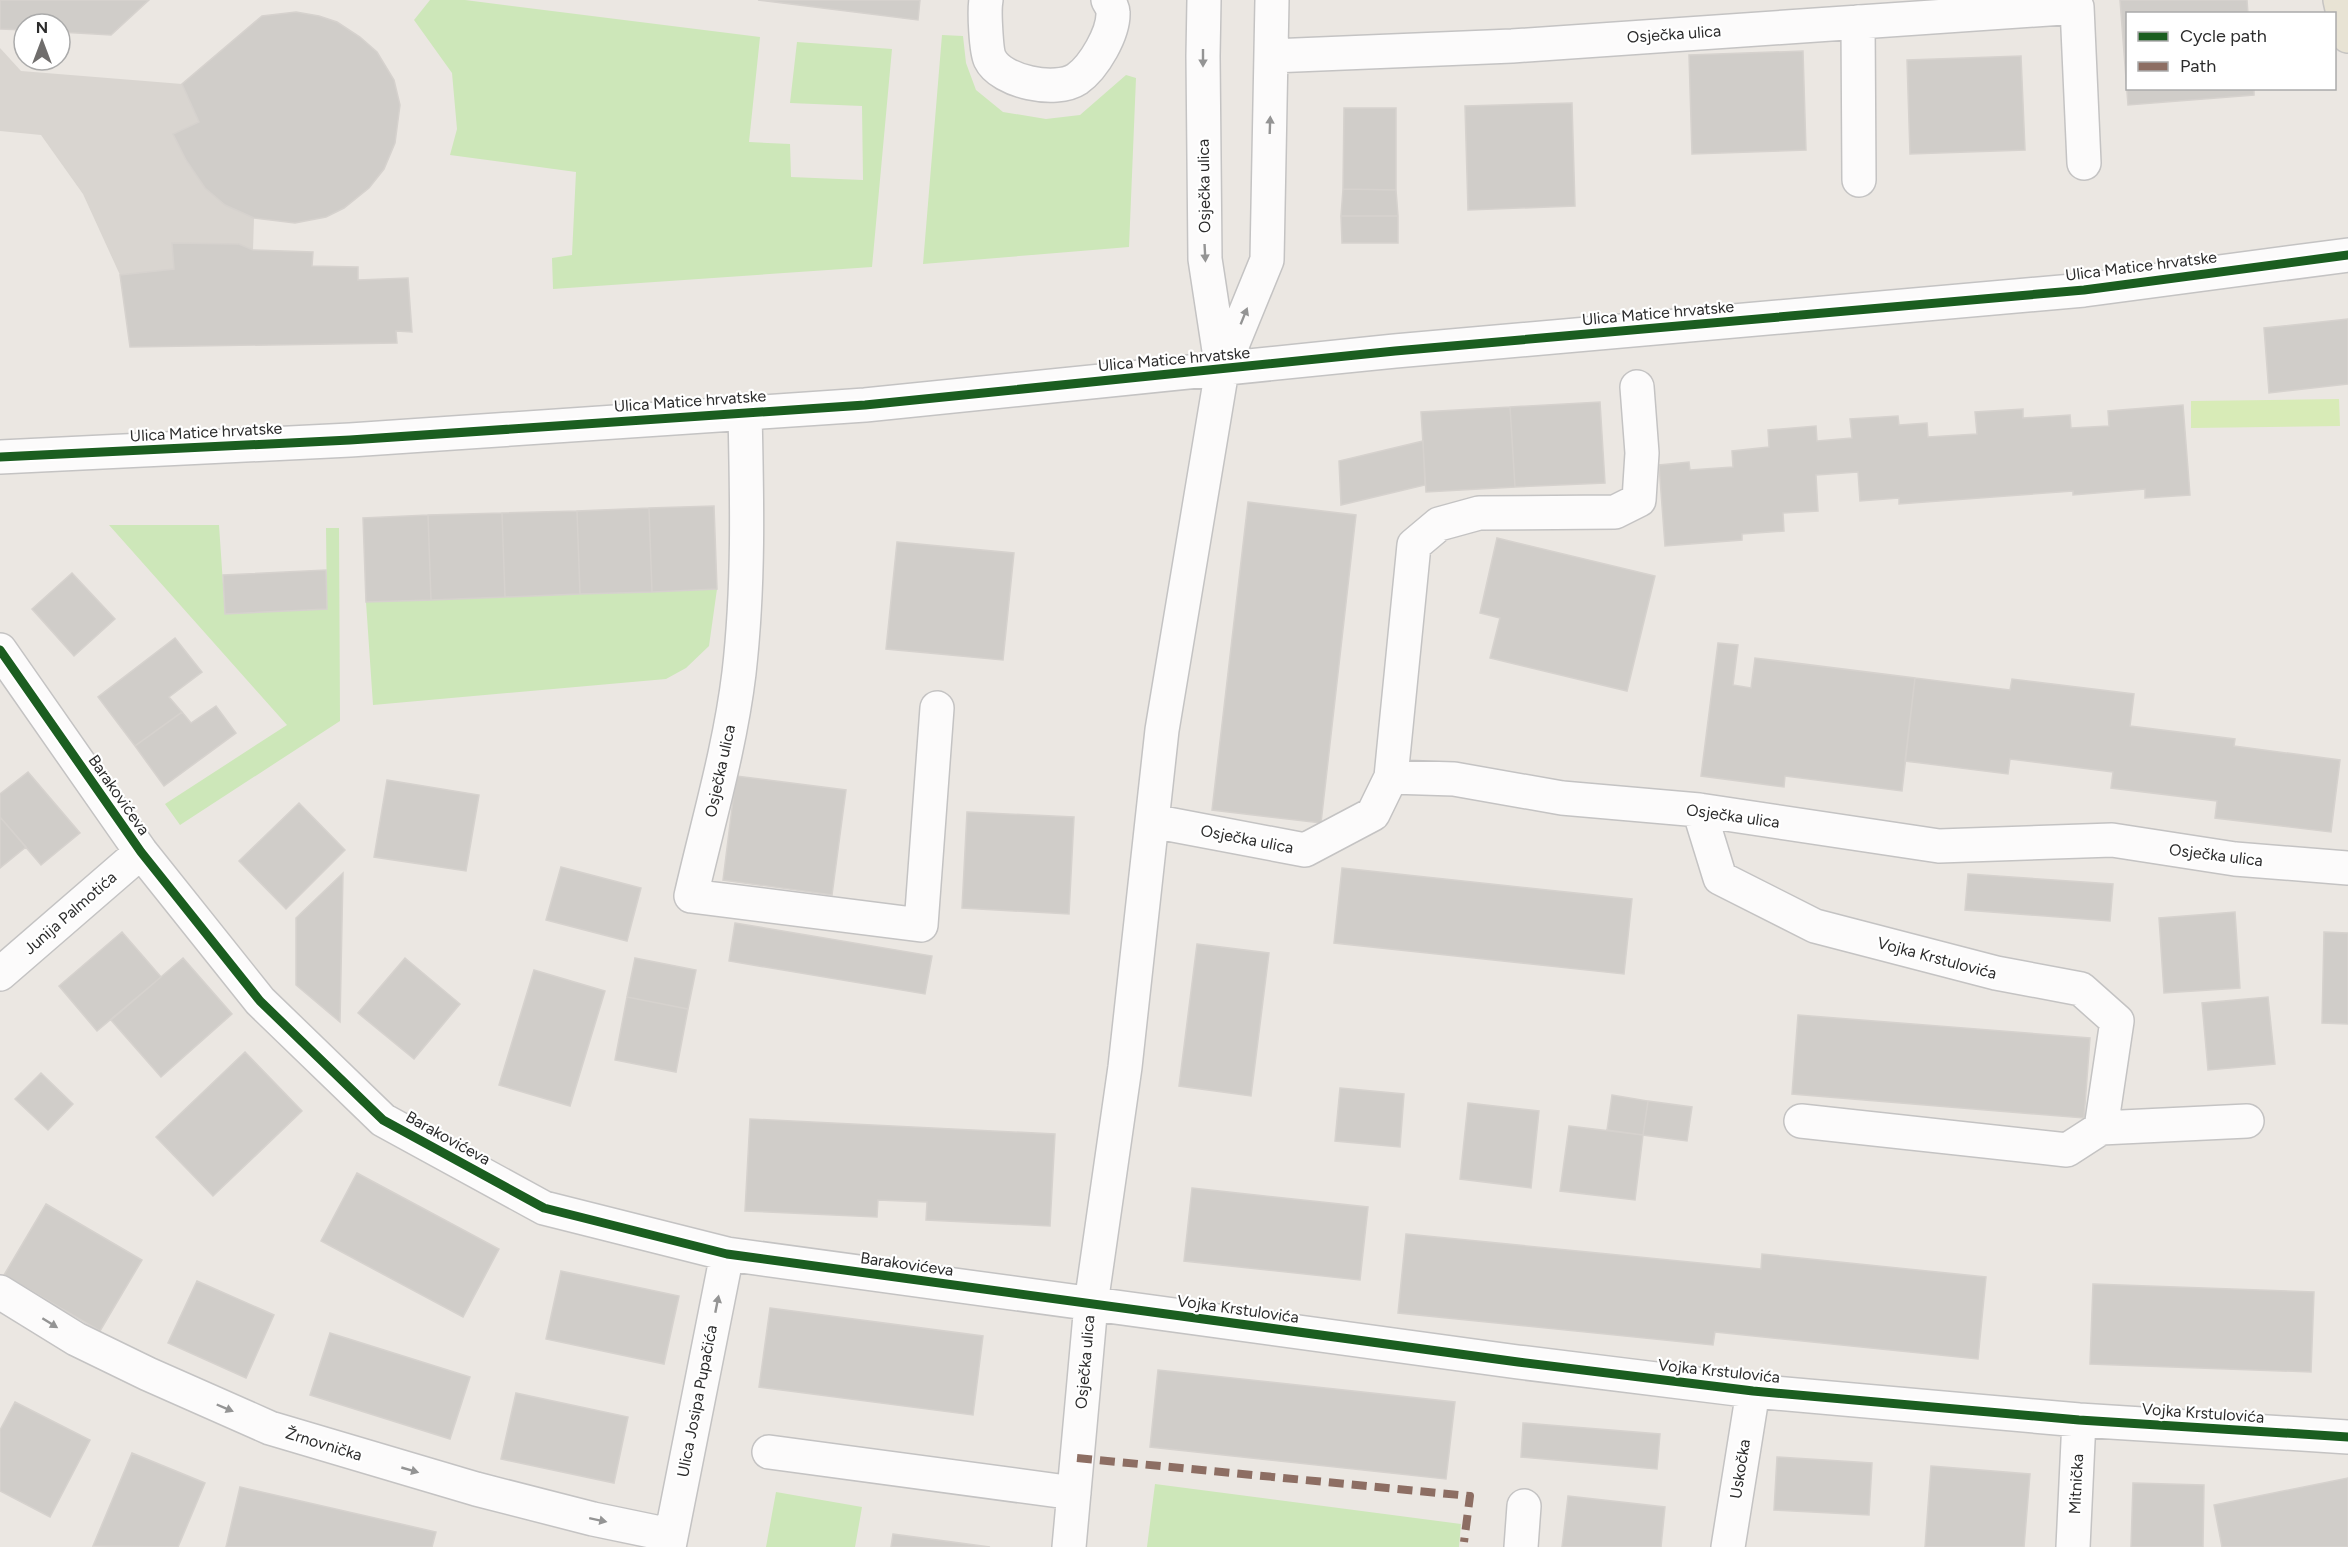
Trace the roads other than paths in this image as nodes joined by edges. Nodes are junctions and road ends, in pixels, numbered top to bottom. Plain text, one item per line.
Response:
1 (986, 0) edge
2 (1108, 0) edge
3 (1204, 0) edge
4 (1272, 0) edge
5 (2340, 0) edge
6 (1858, 22) junction
7 (2348, 36) edge
8 (1272, 57) junction
9 (2084, 162) dead end
10 (1859, 180) dead end
11 (2348, 255) edge
12 (1222, 370) junction
13 (1637, 387) dead end
14 (745, 413) junction
15 (0, 457) edge
16 (0, 650) edge
17 (937, 708) dead end
18 (1392, 777) junction
19 (1699, 810) junction
20 (1152, 820) junction
21 (141, 852) junction
22 (2348, 868) edge
23 (0, 974) edge
24 (1801, 1121) dead end
25 (2247, 1121) dead end
26 (2101, 1128) junction
27 (727, 1254) junction
28 (0, 1292) edge
29 (1091, 1304) junction
30 (1753, 1391) junction
31 (2079, 1420) junction
32 (2348, 1437) edge
33 (769, 1452) dead end
34 (1074, 1493) junction
35 (1524, 1506) dead end
36 (669, 1541) edge
37 (1069, 1547) edge
38 (1521, 1547) edge
39 (1728, 1547) edge
40 (2073, 1547) edge

1 - 2 street
3 -> 12 street, Osječka ulica
4 - 8 street, Osječka ulica
5 - 7 main road
6 - 8 street, Osječka ulica
6 - 9 street, Osječka ulica
6 - 10 street
12 -> 8 street, Osječka ulica
11 - 12 street, Ulica Matice hrvatske
12 - 14 street, Ulica Matice hrvatske
12 - 20 street, Osječka ulica
13 - 18 street
14 - 15 street, Ulica Matice hrvatske
14 - 17 street, Osječka ulica
16 - 21 street, Barakovićeva
18 - 19 street, Osječka ulica
18 - 20 street, Osječka ulica
19 - 22 street, Osječka ulica
19 - 26 street, Vojka Krstulovića
20 - 29 street, Osječka ulica
21 - 23 street, Junija Palmotića
21 - 27 street, Barakovićeva
24 - 26 street
25 - 26 street
27 - 29 street, Barakovićeva
36 -> 27 street, Ulica Josipa Pupačića
28 -> 36 street, Žrnovnička
29 - 30 street, Vojka Krstulovića
29 - 34 street, Osječka ulica
30 - 31 street, Vojka Krstulovića
30 - 39 street, Uskočka
31 - 32 street, Vojka Krstulovića
31 - 40 street, Mitnička
33 - 34 street
34 - 37 street, Osječka ulica
35 - 38 street

